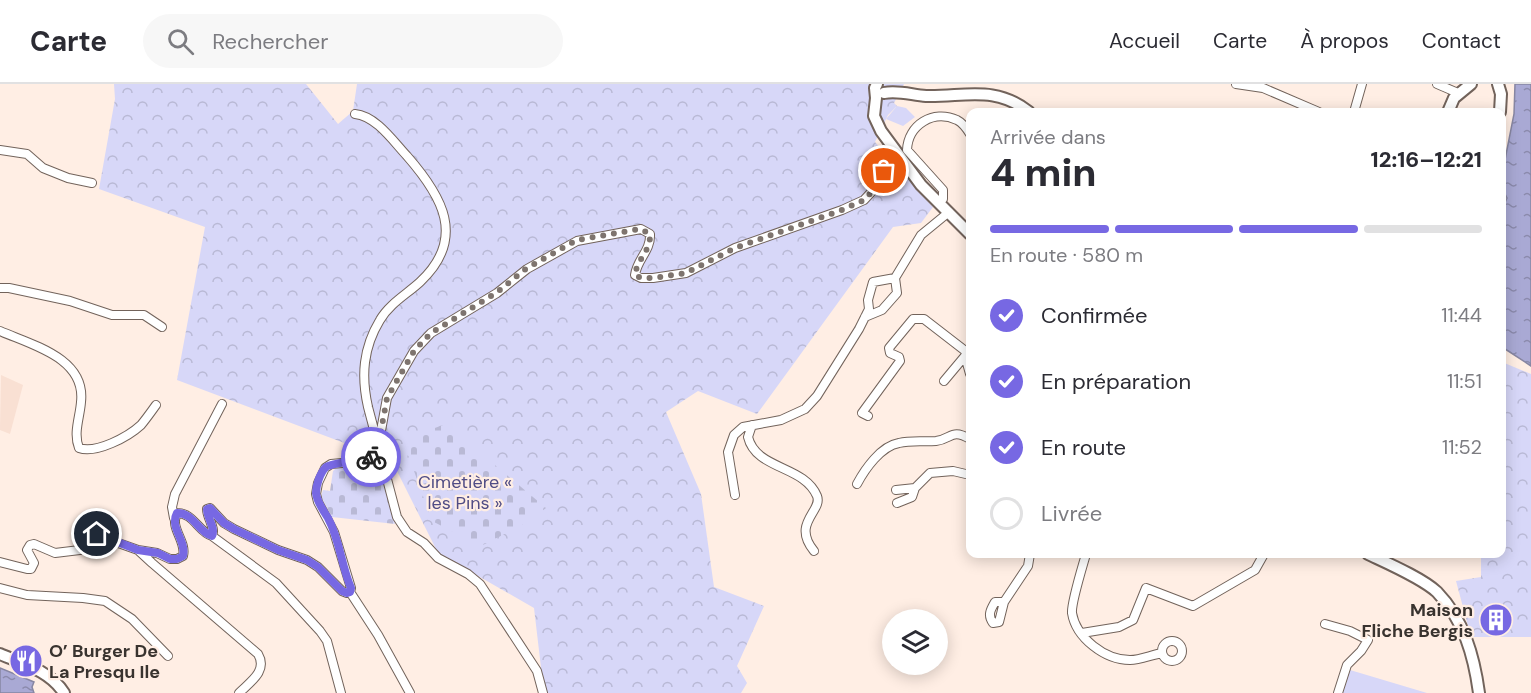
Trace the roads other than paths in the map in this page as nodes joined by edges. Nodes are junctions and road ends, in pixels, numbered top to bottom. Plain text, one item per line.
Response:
1 (1236, 84) edge
2 (1362, 84) edge
3 (1437, 84) edge
4 (1471, 84) edge
5 (1498, 84) edge
6 (880, 88) edge
7 (1458, 93) junction
8 (1023, 108) edge
9 (1310, 108) edge
10 (1355, 108) edge
11 (1450, 108) edge
12 (1500, 108) edge
13 (355, 114) dead end
14 (966, 130) edge
15 (0, 150) edge
16 (901, 160) junction
17 (92, 183) dead end
18 (939, 203) junction
19 (949, 212) junction
20 (966, 229) edge
21 (895, 278) junction
22 (0, 288) edge
23 (865, 318) junction
24 (162, 327) dead end
25 (0, 331) edge
26 (966, 351) edge
27 (966, 355) edge
28 (944, 381) dead end
29 (222, 404) dead end
30 (156, 405) dead end
31 (868, 417) dead end
32 (752, 425) junction
33 (966, 437) edge
34 (379, 450) junction
35 (966, 474) edge
36 (857, 484) dead end
37 (915, 488) junction
38 (896, 490) dead end
39 (735, 495) dead end
40 (897, 503) dead end
41 (174, 518) junction
42 (212, 536) junction
43 (139, 551) junction
44 (814, 551) dead end
45 (1029, 558) edge
46 (1085, 558) edge
47 (1262, 558) edge
48 (1375, 558) edge
49 (0, 562) edge
50 (0, 588) edge
51 (350, 592) junction
52 (1004, 602) dead end
53 (1325, 624) dead end
54 (1082, 633) junction
55 (1162, 653) dead end
56 (0, 654) edge
57 (168, 656) dead end
58 (64, 693) edge
59 (239, 693) edge
60 (341, 693) edge
61 (410, 693) edge
62 (543, 693) edge
63 (1338, 693) edge
64 (1479, 693) edge

1 - 9 street
2 - 10 street
3 - 7 street
4 - 7 street
5 - 12 street
6 - 8 street
6 - 16 street
7 - 11 street
13 - 34 street
14 - 18 street
15 - 17 street
16 - 18 street
16 - 34 street
18 - 19 street
19 - 20 street
19 - 21 street
21 - 23 street
21 - 23 street
22 - 24 street
23 - 32 street
25 - 30 street
26 - 31 street
27 - 28 street
29 - 41 street
32 - 39 street
32 - 44 street
33 - 36 street
34 - 51 street
34 - 62 street
35 - 37 street
37 - 38 street
37 - 40 street
41 - 42 street
41 - 43 street
42 - 51 street
42 - 60 street
43 - 49 street
43 - 59 street
45 - 52 street
46 - 54 street
47 - 54 street
48 - 64 street
50 - 57 street
51 - 61 street
53 - 63 street
54 - 55 street
56 - 58 street

